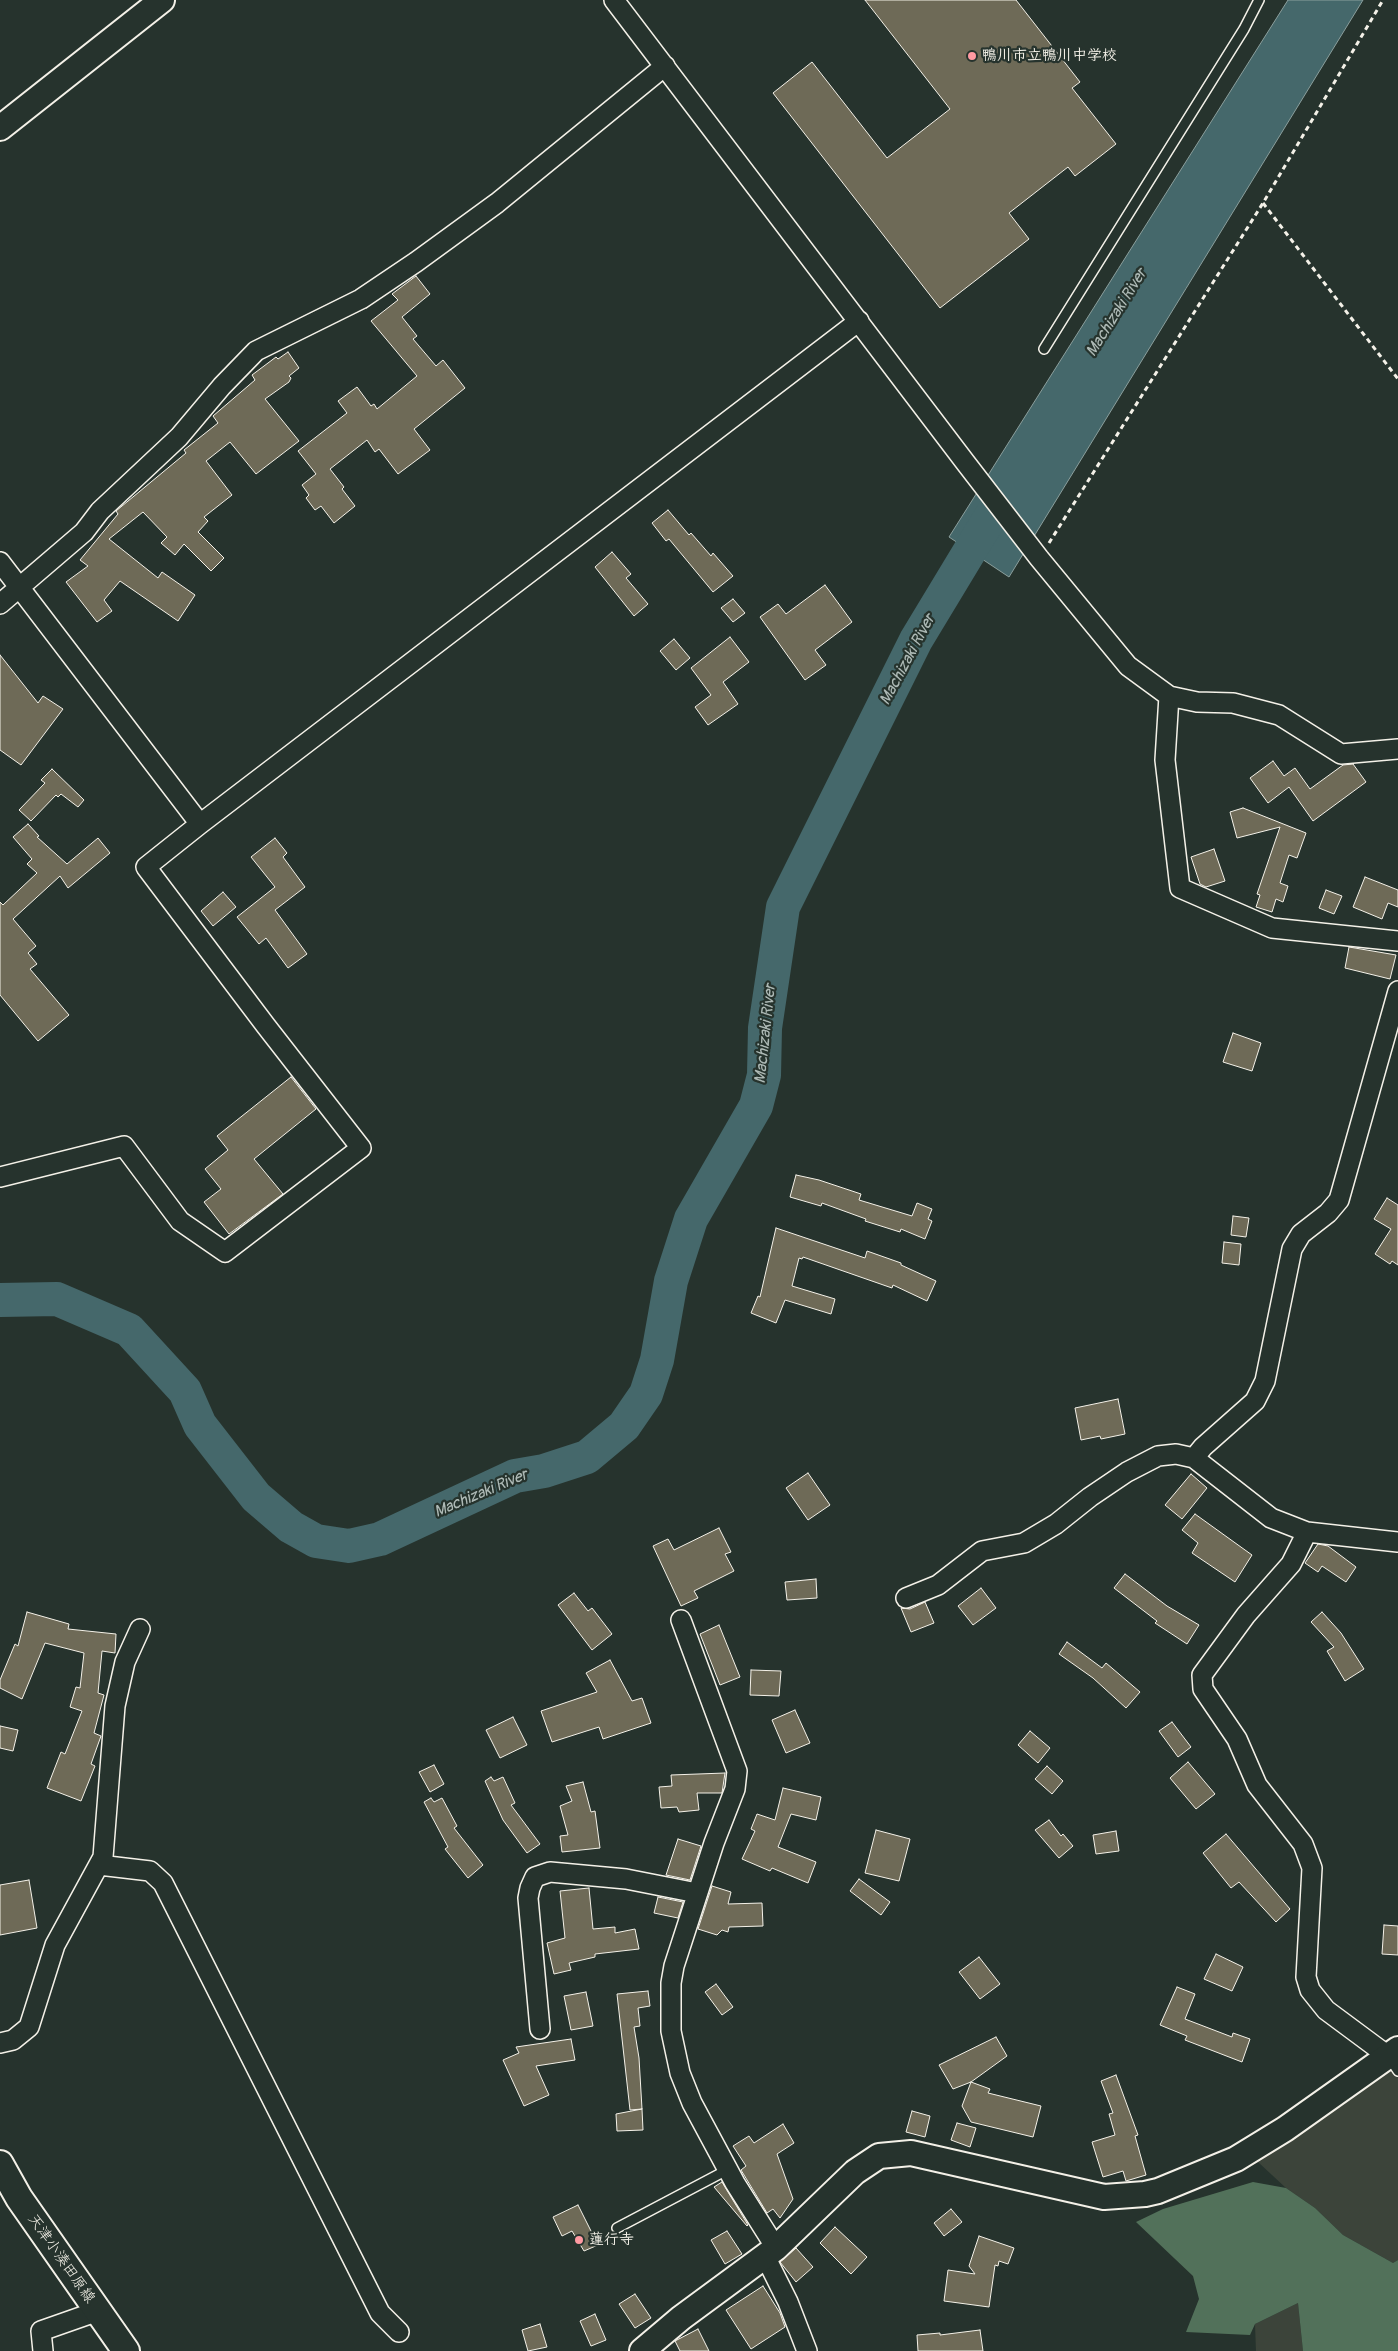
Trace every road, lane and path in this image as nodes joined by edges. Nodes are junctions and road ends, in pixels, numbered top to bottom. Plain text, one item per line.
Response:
1 (162, 0) edge
2 (614, 0) edge
3 (1259, 0) edge
4 (1383, 0) edge
5 (665, 66) junction
6 (0, 128) edge
7 (1263, 203) junction
8 (859, 321) junction
9 (1044, 349) dead end
10 (1398, 379) edge
11 (1039, 558) junction
12 (0, 562) edge
13 (20, 588) junction
14 (0, 604) edge
15 (1169, 696) junction
16 (1398, 749) edge
17 (200, 824) junction
18 (1398, 942) edge
19 (1398, 991) edge
20 (0, 1177) edge
21 (1194, 1458) junction
22 (1307, 1532) junction
23 (1398, 1542) edge
24 (906, 1598) dead end
25 (681, 1620) dead end
26 (140, 1629) dead end
27 (99, 1865) junction
28 (697, 1893) junction
29 (540, 2029) dead end
30 (0, 2043) edge
31 (1395, 2059) edge
32 (0, 2164) edge
33 (727, 2170) junction
34 (617, 2228) dead end
35 (770, 2252) junction
36 (98, 2311) junction
37 (399, 2332) dead end
38 (43, 2351) edge
39 (126, 2351) edge
40 (642, 2351) edge
41 (807, 2351) edge

1 - 6 street
2 - 5 street
3 - 9 lane
4 - 7 path
5 - 8 street
5 - 13 street
7 - 10 path
7 - 11 path
8 - 11 street
8 - 17 street
11 - 15 street
12 - 13 street
13 - 14 street
13 - 17 street
15 - 16 street
15 - 18 street
17 - 20 street
19 - 21 street
21 - 22 street
21 - 24 street
22 - 23 street
22 - 31 street
25 - 28 street
26 - 27 street
27 - 30 street
27 - 37 street
28 - 29 street
28 - 33 street
31 - 35 street
32 - 36 main road, 天津小湊田原線
33 - 34 lane
33 - 35 street
35 - 40 street
35 - 41 street
36 - 38 street
36 - 39 main road, 天津小湊田原線

